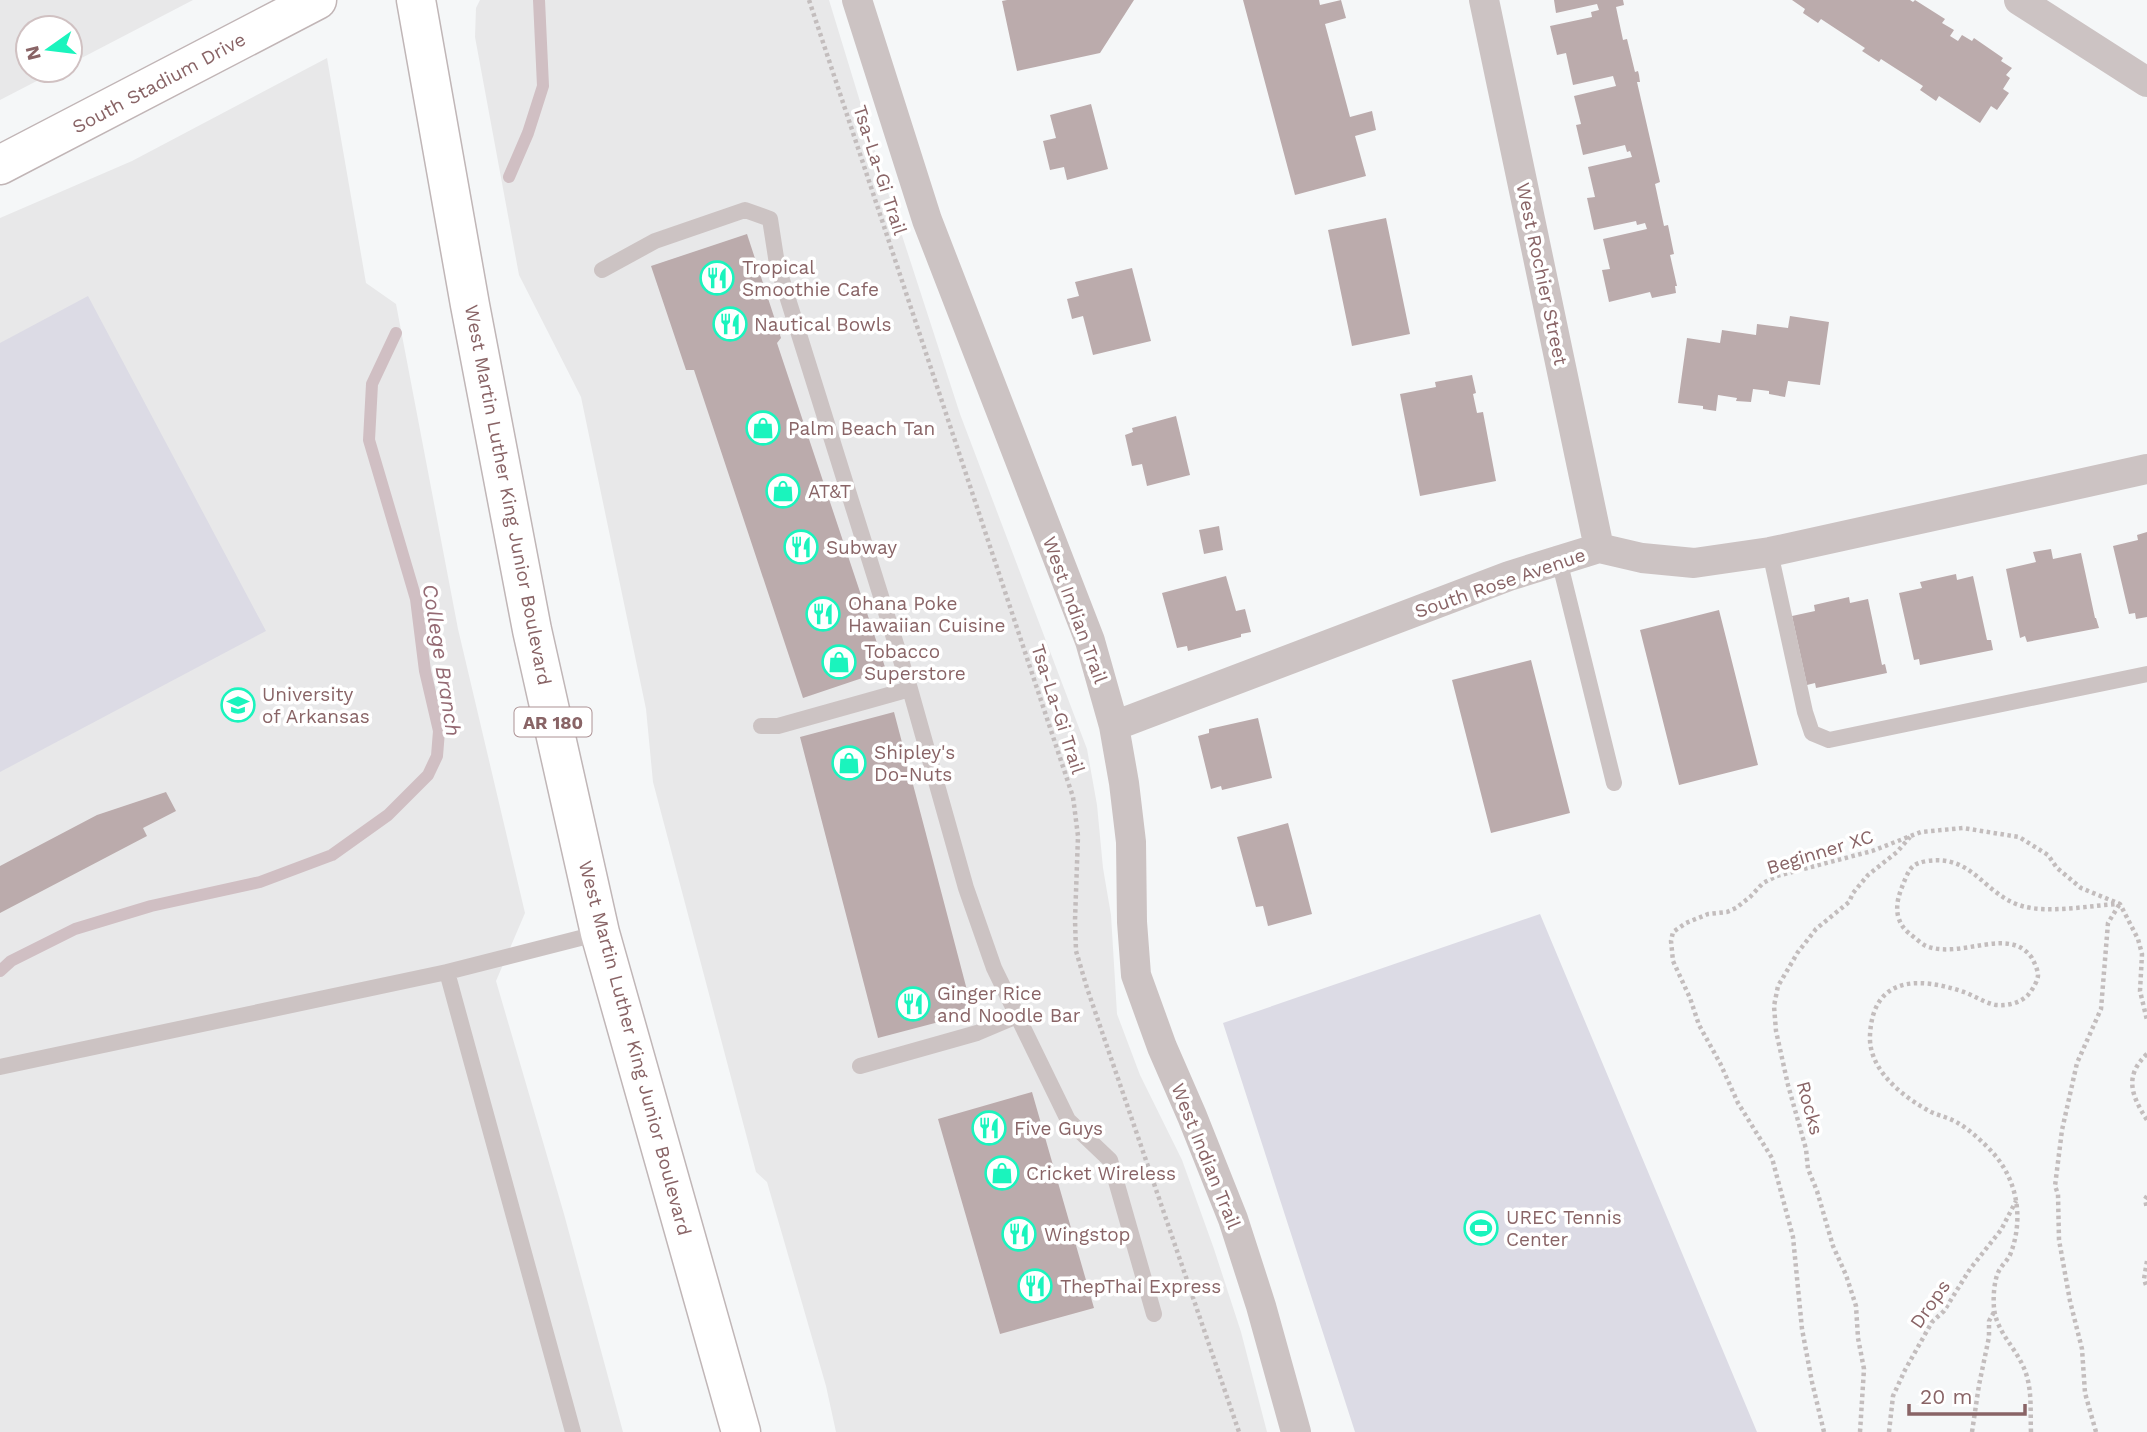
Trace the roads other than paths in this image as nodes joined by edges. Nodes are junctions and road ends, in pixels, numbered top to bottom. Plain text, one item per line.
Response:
1 (317, 0) edge
2 (416, 0) edge
3 (857, 0) edge
4 (1484, 0) edge
5 (2019, 0) edge
6 (2147, 82) edge
7 (0, 165) edge
8 (602, 270) dead end
9 (2147, 469) edge
10 (1599, 548) junction
11 (1770, 551) junction
12 (1559, 560) junction
13 (2147, 674) edge
14 (910, 689) junction
15 (761, 726) dead end
16 (1114, 726) junction
17 (1614, 783) dead end
18 (600, 933) junction
19 (447, 972) junction
20 (1017, 1016) junction
21 (860, 1066) dead end
22 (0, 1067) edge
23 (1154, 1314) dead end
24 (573, 1432) edge
25 (741, 1432) edge
26 (1296, 1432) edge

1 - 7 main road, South Stadium Drive
2 - 18 main road, West Martin Luther King Junior Boulevard / AR 180
3 - 16 street, West Indian Trail
4 - 10 street, West Rochier Street
5 - 6 street
8 - 14 lane
9 - 11 street, South Rose Avenue
10 - 11 street, South Rose Avenue
10 - 12 street, South Rose Avenue
11 - 13 lane
12 - 16 street, South Rose Avenue
12 - 17 lane
14 - 15 lane
14 - 20 lane
16 - 26 street, West Indian Trail
18 - 19 lane
18 - 25 main road, West Martin Luther King Junior Boulevard / AR 180
19 - 22 lane
19 - 24 lane
20 - 21 lane
20 - 23 lane

